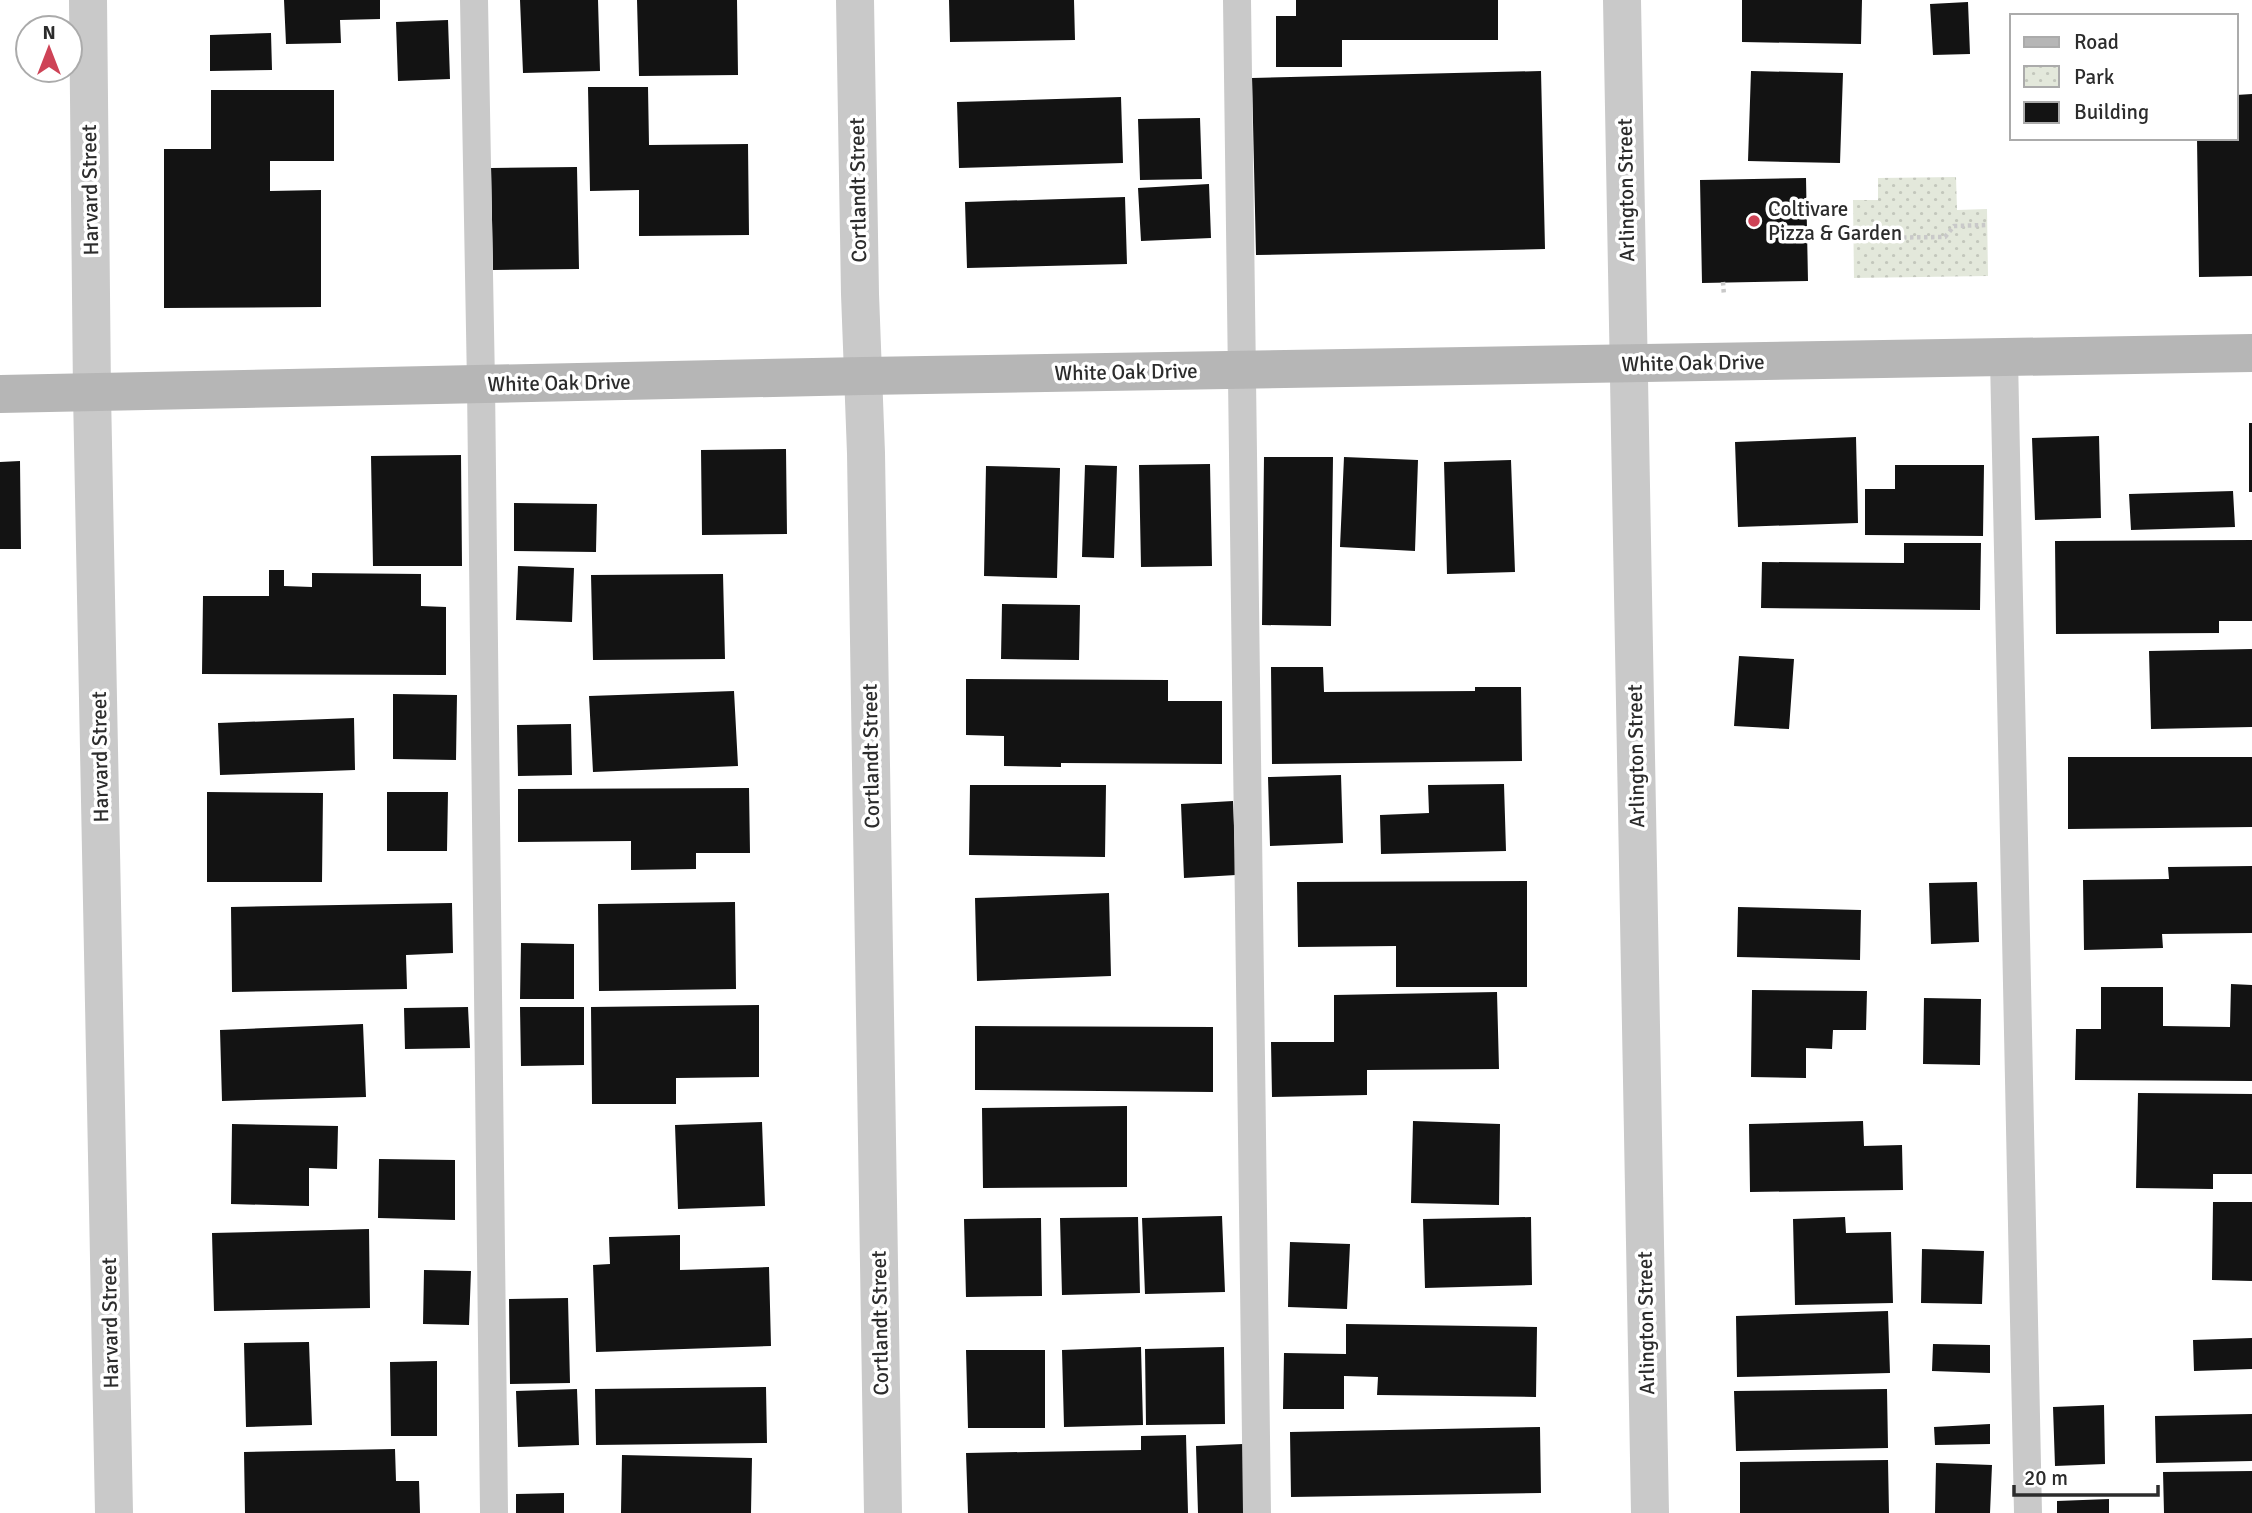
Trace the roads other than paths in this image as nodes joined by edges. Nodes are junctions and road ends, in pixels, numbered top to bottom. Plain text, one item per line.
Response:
1 (88, 0) edge
2 (474, 0) edge
3 (855, 0) edge
4 (1237, 0) edge
5 (1622, 0) edge
6 (2252, 353) edge
7 (2004, 358) junction
8 (1629, 364) junction
9 (1242, 371) junction
10 (863, 376) junction
11 (481, 384) junction
12 (92, 393) junction
13 (0, 394) edge
14 (114, 1513) edge
15 (494, 1513) edge
16 (883, 1513) edge
17 (1257, 1513) edge
18 (1650, 1513) edge
19 (2028, 1513) edge

1 - 12 street, Harvard Street
2 - 11 lane
3 - 10 street, Cortlandt Street
4 - 9 lane
5 - 8 street, Arlington Street
6 - 7 main road, White Oak Drive
7 - 8 main road, White Oak Drive
7 - 19 lane
8 - 9 main road, White Oak Drive
8 - 18 street, Arlington Street
9 - 10 main road, White Oak Drive
9 - 17 lane
10 - 11 main road, White Oak Drive
10 - 16 street, Cortlandt Street
11 - 12 main road, White Oak Drive
11 - 15 lane
12 - 13 main road, White Oak Drive
12 - 14 street, Harvard Street

